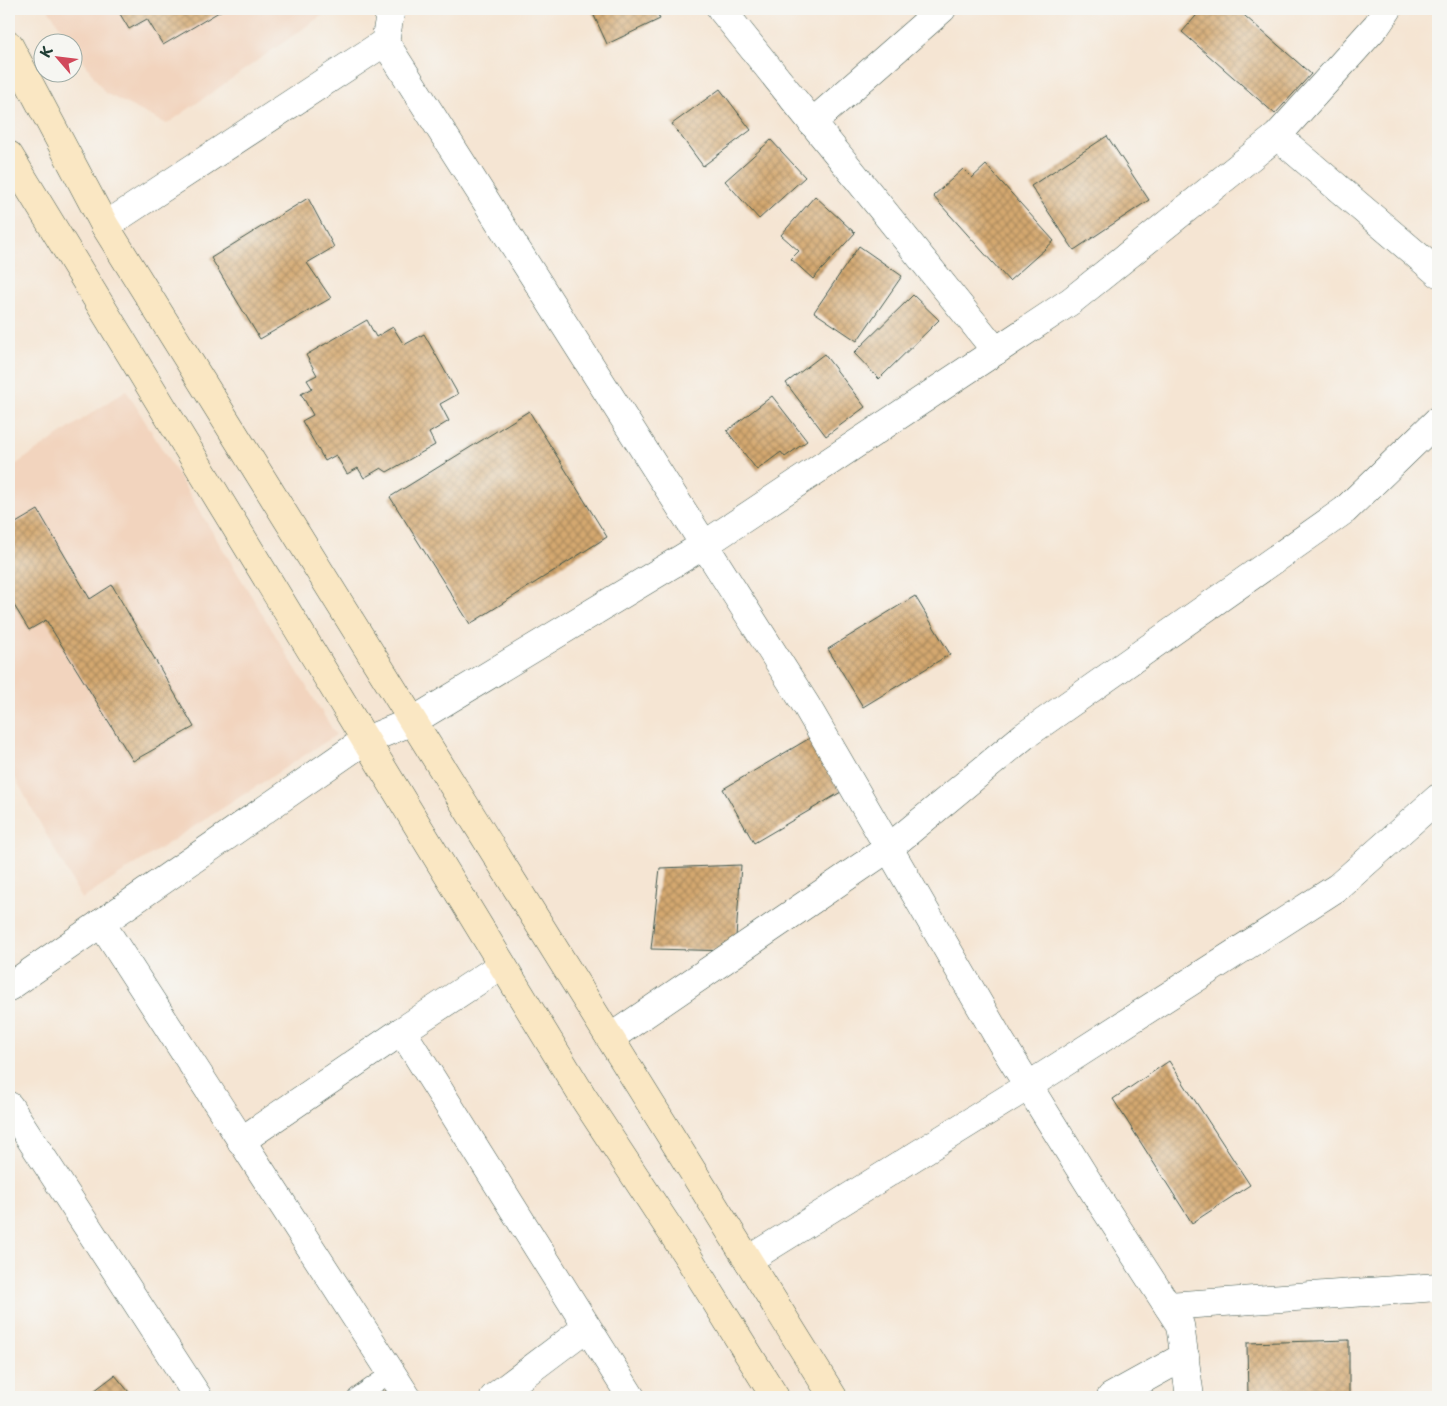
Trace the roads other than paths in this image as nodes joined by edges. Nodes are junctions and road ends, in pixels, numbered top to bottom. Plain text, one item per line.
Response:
1 (391, 9) edge
2 (720, 9) edge
3 (942, 9) edge
4 (1388, 9) edge
5 (385, 42) junction
6 (9, 45) edge
7 (812, 123) junction
8 (1277, 136) junction
9 (9, 155) edge
10 (105, 226) junction
11 (1438, 273) edge
12 (996, 351) junction
13 (1438, 420) edge
14 (704, 545) junction
15 (413, 721) junction
16 (364, 741) junction
17 (1438, 798) edge
18 (890, 847) junction
19 (101, 923) junction
20 (502, 965) junction
21 (9, 987) edge
22 (402, 1031) junction
23 (610, 1038) junction
24 (1028, 1086) junction
25 (9, 1106) edge
26 (241, 1141) junction
27 (748, 1260) junction
28 (1438, 1287) edge
29 (1168, 1306) junction
30 (587, 1327) junction
31 (1185, 1356) junction
32 (391, 1373) junction
33 (198, 1397) edge
34 (357, 1397) edge
35 (407, 1397) edge
36 (494, 1397) edge
37 (631, 1397) edge
38 (774, 1397) edge
39 (833, 1397) edge
40 (1111, 1397) edge
41 (1190, 1397) edge

1 - 5 street
2 - 7 street
3 - 7 street
4 - 8 street
5 - 10 street
5 - 14 street
6 - 10 main road
7 - 12 street
8 - 11 street
8 - 12 street
9 - 16 main road
10 - 15 main road
12 - 14 street
13 - 18 street
14 - 15 street
14 - 18 street
15 - 16 street
15 - 23 main road
16 - 19 street
16 - 20 main road
17 - 24 street
18 - 23 street
18 - 24 street
19 - 21 street
19 - 26 street
20 - 22 street
20 - 38 main road
22 - 26 street
22 - 30 street
23 - 27 main road
24 - 27 street
24 - 29 street
25 - 33 street
26 - 32 street
27 - 39 main road
28 - 29 street
29 - 31 street
30 - 36 street
30 - 37 street
31 - 40 street
31 - 41 street
32 - 34 lane
32 - 35 street

